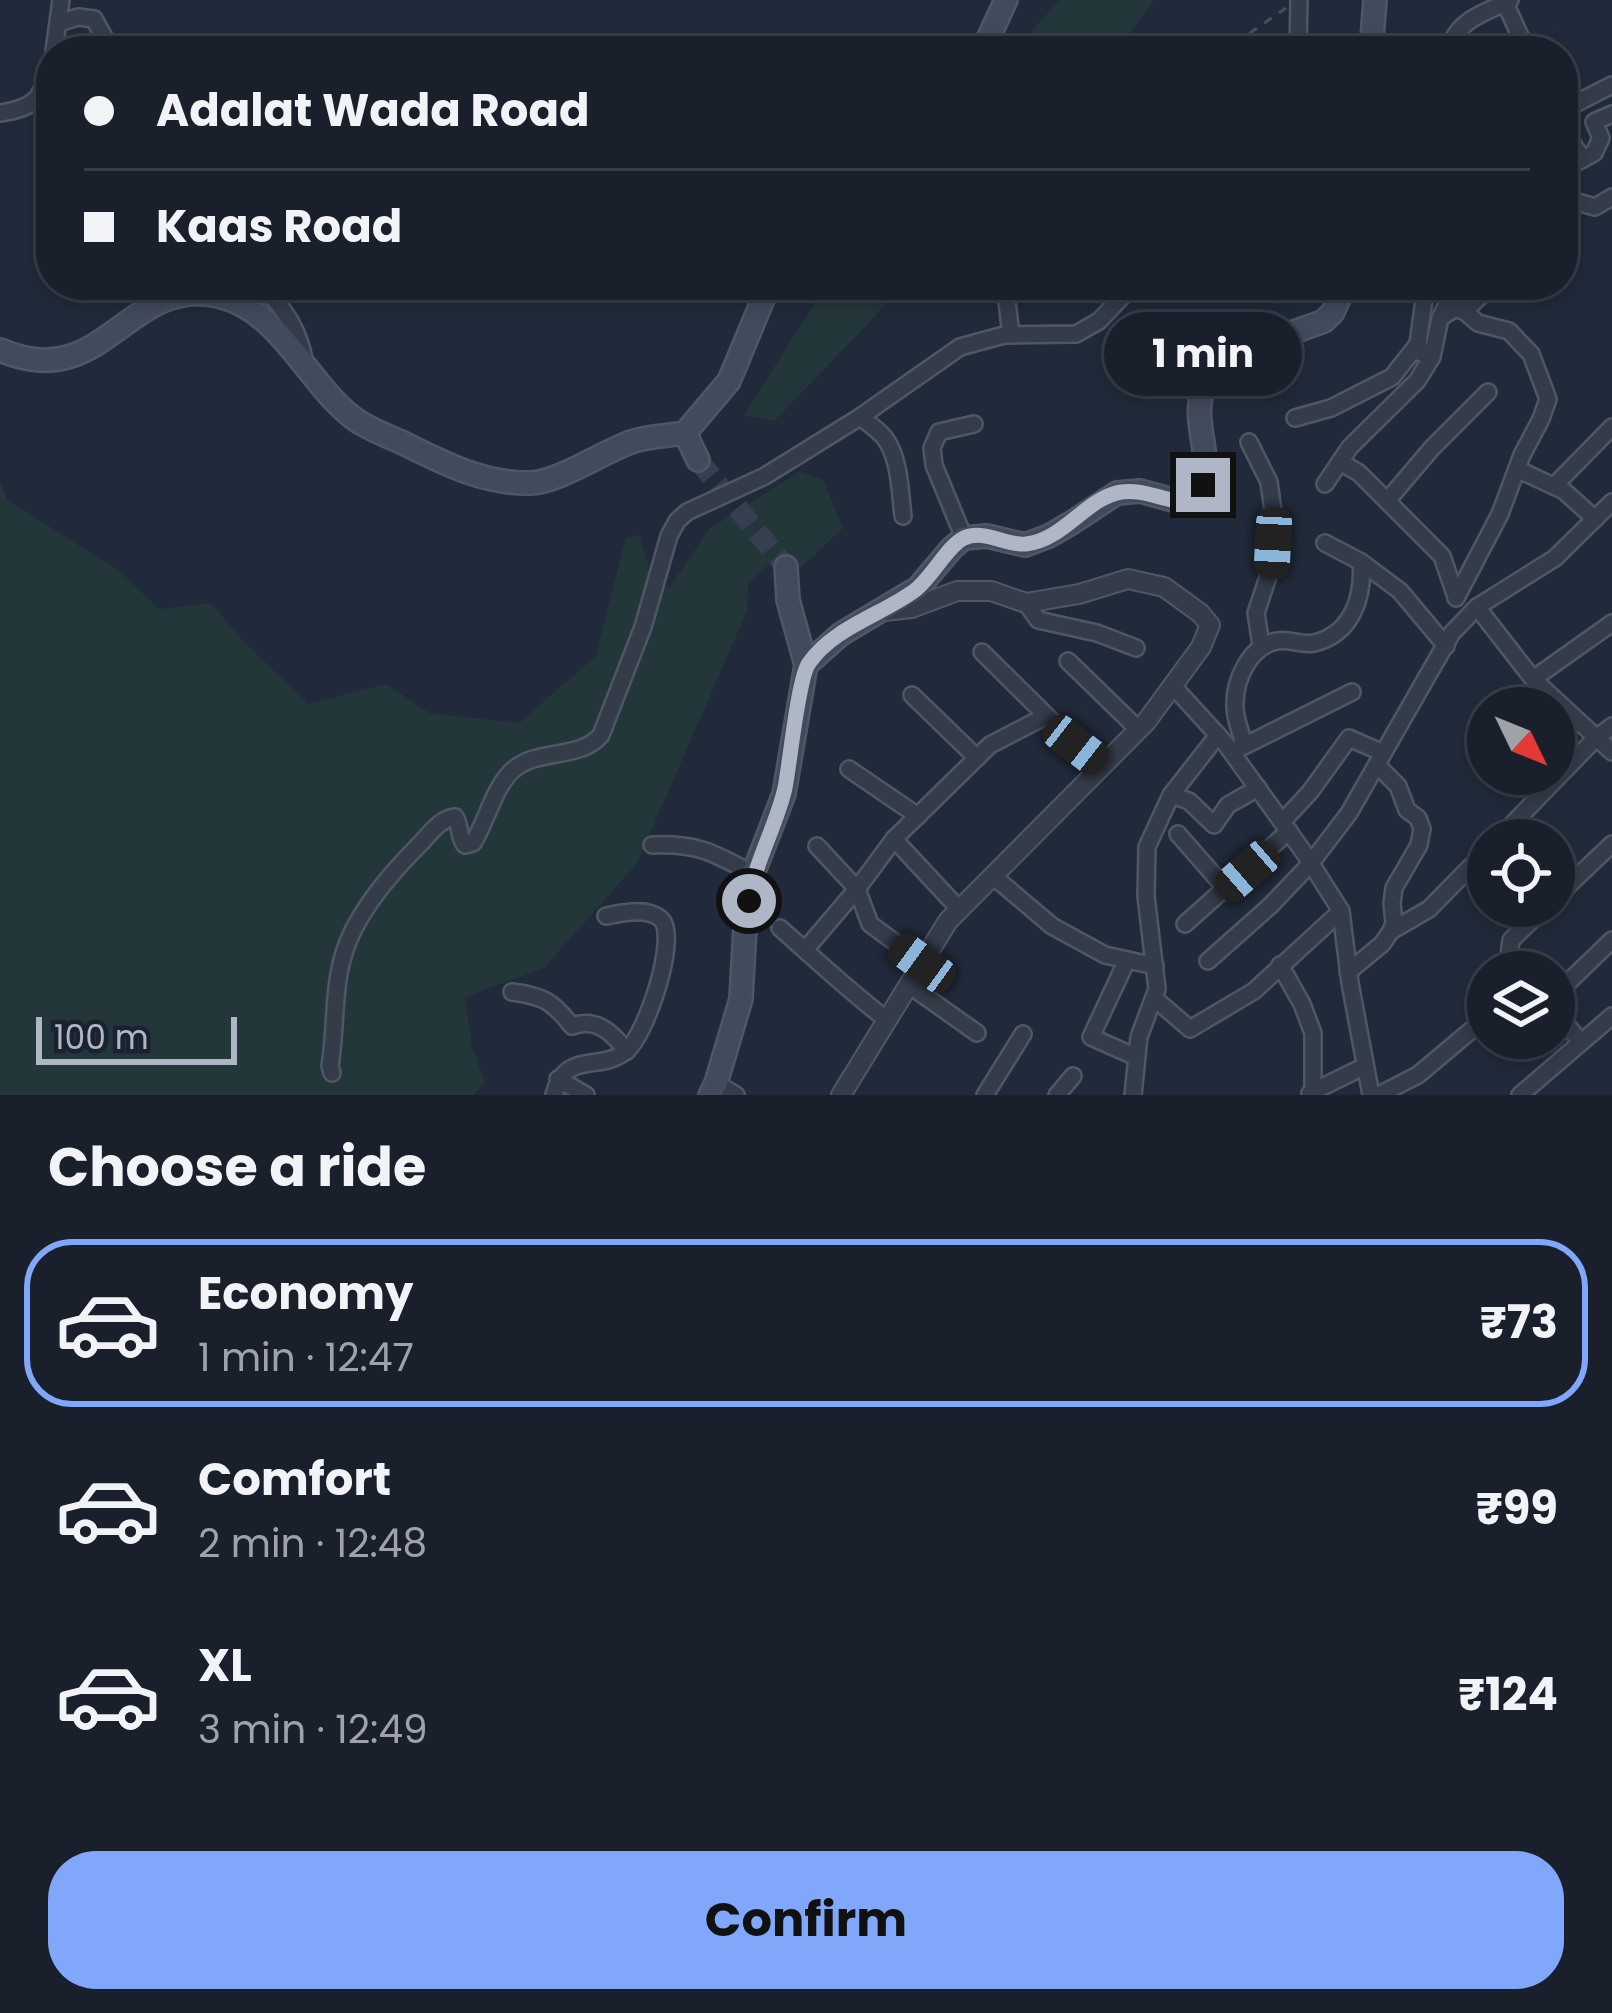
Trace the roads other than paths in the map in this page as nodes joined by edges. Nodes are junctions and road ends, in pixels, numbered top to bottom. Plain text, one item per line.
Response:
1 (62, 0) edge
2 (1006, 0) edge
3 (1298, 0) edge
4 (1376, 0) edge
5 (1508, 2) edge
6 (59, 23) junction
7 (57, 36) edge
8 (103, 36) edge
9 (989, 36) edge
10 (1298, 36) edge
11 (1372, 36) edge
12 (1454, 36) edge
13 (1521, 36) edge
14 (1612, 85) edge
15 (36, 101) edge
16 (1578, 102) edge
17 (0, 113) edge
18 (1612, 114) edge
19 (1578, 152) edge
20 (1583, 159) junction
21 (1578, 162) edge
22 (1612, 197) edge
23 (1578, 202) edge
24 (160, 300) edge
25 (228, 300) edge
26 (273, 300) edge
27 (763, 300) edge
28 (1007, 300) edge
29 (1119, 300) edge
30 (1338, 300) edge
31 (1424, 300) edge
32 (1450, 300) edge
33 (1476, 300) edge
34 (1464, 311) junction
35 (1440, 318) junction
36 (1011, 334) junction
37 (1418, 344) junction
38 (0, 350) edge
39 (304, 365) junction
40 (1426, 367) junction
41 (1488, 392) dead end
42 (860, 417) junction
43 (1295, 418) dead end
44 (974, 424) dead end
45 (1612, 427) edge
46 (685, 434) junction
47 (1249, 442) dead end
48 (698, 460) tunnel mouth
49 (1340, 462) junction
50 (1517, 470) junction
51 (1325, 484) dead end
52 (1554, 486) junction
53 (1387, 501) junction
54 (1612, 502) edge
55 (903, 516) dead end
56 (1595, 519) junction
57 (964, 538) junction
58 (1325, 543) dead end
59 (1360, 562) junction
60 (786, 567) tunnel mouth
61 (1456, 598) junction
62 (1027, 602) junction
63 (1477, 607) junction
64 (879, 612) junction
65 (1461, 623) junction
66 (1612, 623) edge
67 (1261, 645) junction
68 (1446, 646) junction
69 (1136, 648) dead end
70 (982, 652) dead end
71 (1068, 661) dead end
72 (806, 665) junction
73 (1533, 680) junction
74 (1173, 686) junction
75 (1352, 692) dead end
76 (912, 695) dead end
77 (1046, 716) junction
78 (1612, 725) edge
79 (1139, 730) junction
80 (1218, 735) junction
81 (1596, 738) junction
82 (1238, 748) junction
83 (1612, 752) edge
84 (977, 758) junction
85 (1380, 759) junction
86 (1102, 766) junction
87 (850, 769) dead end
88 (1258, 788) junction
89 (1171, 795) junction
90 (918, 815) junction
91 (1517, 819) edge
92 (1286, 826) junction
93 (1178, 834) dead end
94 (894, 839) junction
95 (1612, 844) edge
96 (652, 845) dead end
97 (817, 846) dead end
98 (1311, 863) junction
99 (1467, 870) edge
100 (753, 874) junction
101 (992, 877) junction
102 (1575, 879) edge
103 (857, 889) junction
104 (1226, 889) junction
105 (959, 909) junction
106 (1341, 911) junction
107 (606, 916) dead end
108 (1186, 924) dead end
109 (1525, 927) edge
110 (780, 928) dead end
111 (1391, 931) junction
112 (1612, 940) edge
113 (805, 950) junction
114 (1510, 951) edge
115 (1127, 960) junction
116 (1208, 961) dead end
117 (922, 963) junction
118 (1280, 965) junction
119 (1155, 966) junction
120 (1348, 972) junction
121 (1575, 976) edge
122 (909, 985) junction
123 (512, 992) dead end
124 (1154, 998) junction
125 (1612, 1016) edge
126 (887, 1020) junction
127 (977, 1033) dead end
128 (1024, 1034) dead end
129 (1467, 1034) edge
130 (1575, 1035) edge
131 (1581, 1042) junction
132 (627, 1052) junction
133 (1136, 1058) junction
134 (1365, 1066) junction
135 (332, 1073) dead end
136 (1073, 1076) dead end
137 (556, 1087) edge
138 (720, 1091) edge
139 (1310, 1093) edge
140 (586, 1095) edge
141 (841, 1095) edge
142 (985, 1095) edge
143 (1058, 1095) edge
144 (1133, 1095) edge
145 (1375, 1095) edge
146 (1520, 1095) edge

1 - 6 street
2 - 9 main road
3 - 10 street
4 - 11 main road
5 - 12 street
5 - 13 street
6 - 7 street
6 - 8 street
14 - 16 street
15 - 17 street
18 - 20 street
19 - 20 street
20 - 21 street
22 - 23 street
24 - 38 main road
25 - 39 main road
26 - 39 street
27 - 46 main road
28 - 36 street
29 - 36 street
30 - 57 main road
31 - 37 street
32 - 35 street
33 - 34 street
34 - 35 street
34 - 50 street
35 - 40 street
36 - 42 street
37 - 40 street
37 - 43 street
39 - 46 main road
40 - 49 street
41 - 53 street
42 - 55 street
42 - 135 street
44 - 57 street
45 - 52 street
46 - 48 main road
47 - 67 street
49 - 51 street
49 - 53 street
50 - 52 street
50 - 61 street
52 - 56 street
53 - 61 street
54 - 56 street
56 - 63 street
57 - 64 main road
58 - 59 street
59 - 67 street
59 - 68 street
60 - 72 main road
61 - 65 street
62 - 64 street
62 - 69 street
62 - 74 street
63 - 65 street
63 - 73 street
64 - 72 main road
65 - 68 street
66 - 73 street
67 - 82 street
68 - 85 street
70 - 77 street
71 - 79 street
72 - 100 main road
73 - 81 street
74 - 79 street
74 - 80 street
75 - 82 street
76 - 84 street
77 - 84 street
77 - 86 street
78 - 81 street
79 - 86 street
80 - 82 street
80 - 89 street
81 - 83 street
81 - 91 street
82 - 88 street
84 - 90 street
85 - 92 street
85 - 98 street
85 - 111 street
86 - 101 street
87 - 90 street
88 - 89 street
88 - 92 street
89 - 119 street
90 - 94 street
92 - 98 street
92 - 104 street
93 - 104 street
94 - 103 street
94 - 105 street
95 - 102 street
96 - 100 street
97 - 103 street
98 - 106 street
98 - 116 street
99 - 111 street
100 - 138 main road
101 - 105 street
101 - 115 street
103 - 113 street
103 - 117 street
104 - 108 street
105 - 117 street
106 - 118 street
106 - 120 street
107 - 132 street
109 - 114 street
110 - 113 street
111 - 120 street
112 - 121 street
113 - 126 street
115 - 119 street
115 - 133 street
117 - 122 street
118 - 124 street
118 - 139 street
119 - 124 street
120 - 134 street
122 - 126 street
122 - 127 street
123 - 132 street
124 - 133 street
125 - 131 street
126 - 141 street
128 - 142 street
129 - 145 street
130 - 131 street
131 - 146 street
132 - 137 street
133 - 144 street
134 - 139 street
134 - 145 street
136 - 143 street
137 - 140 street

